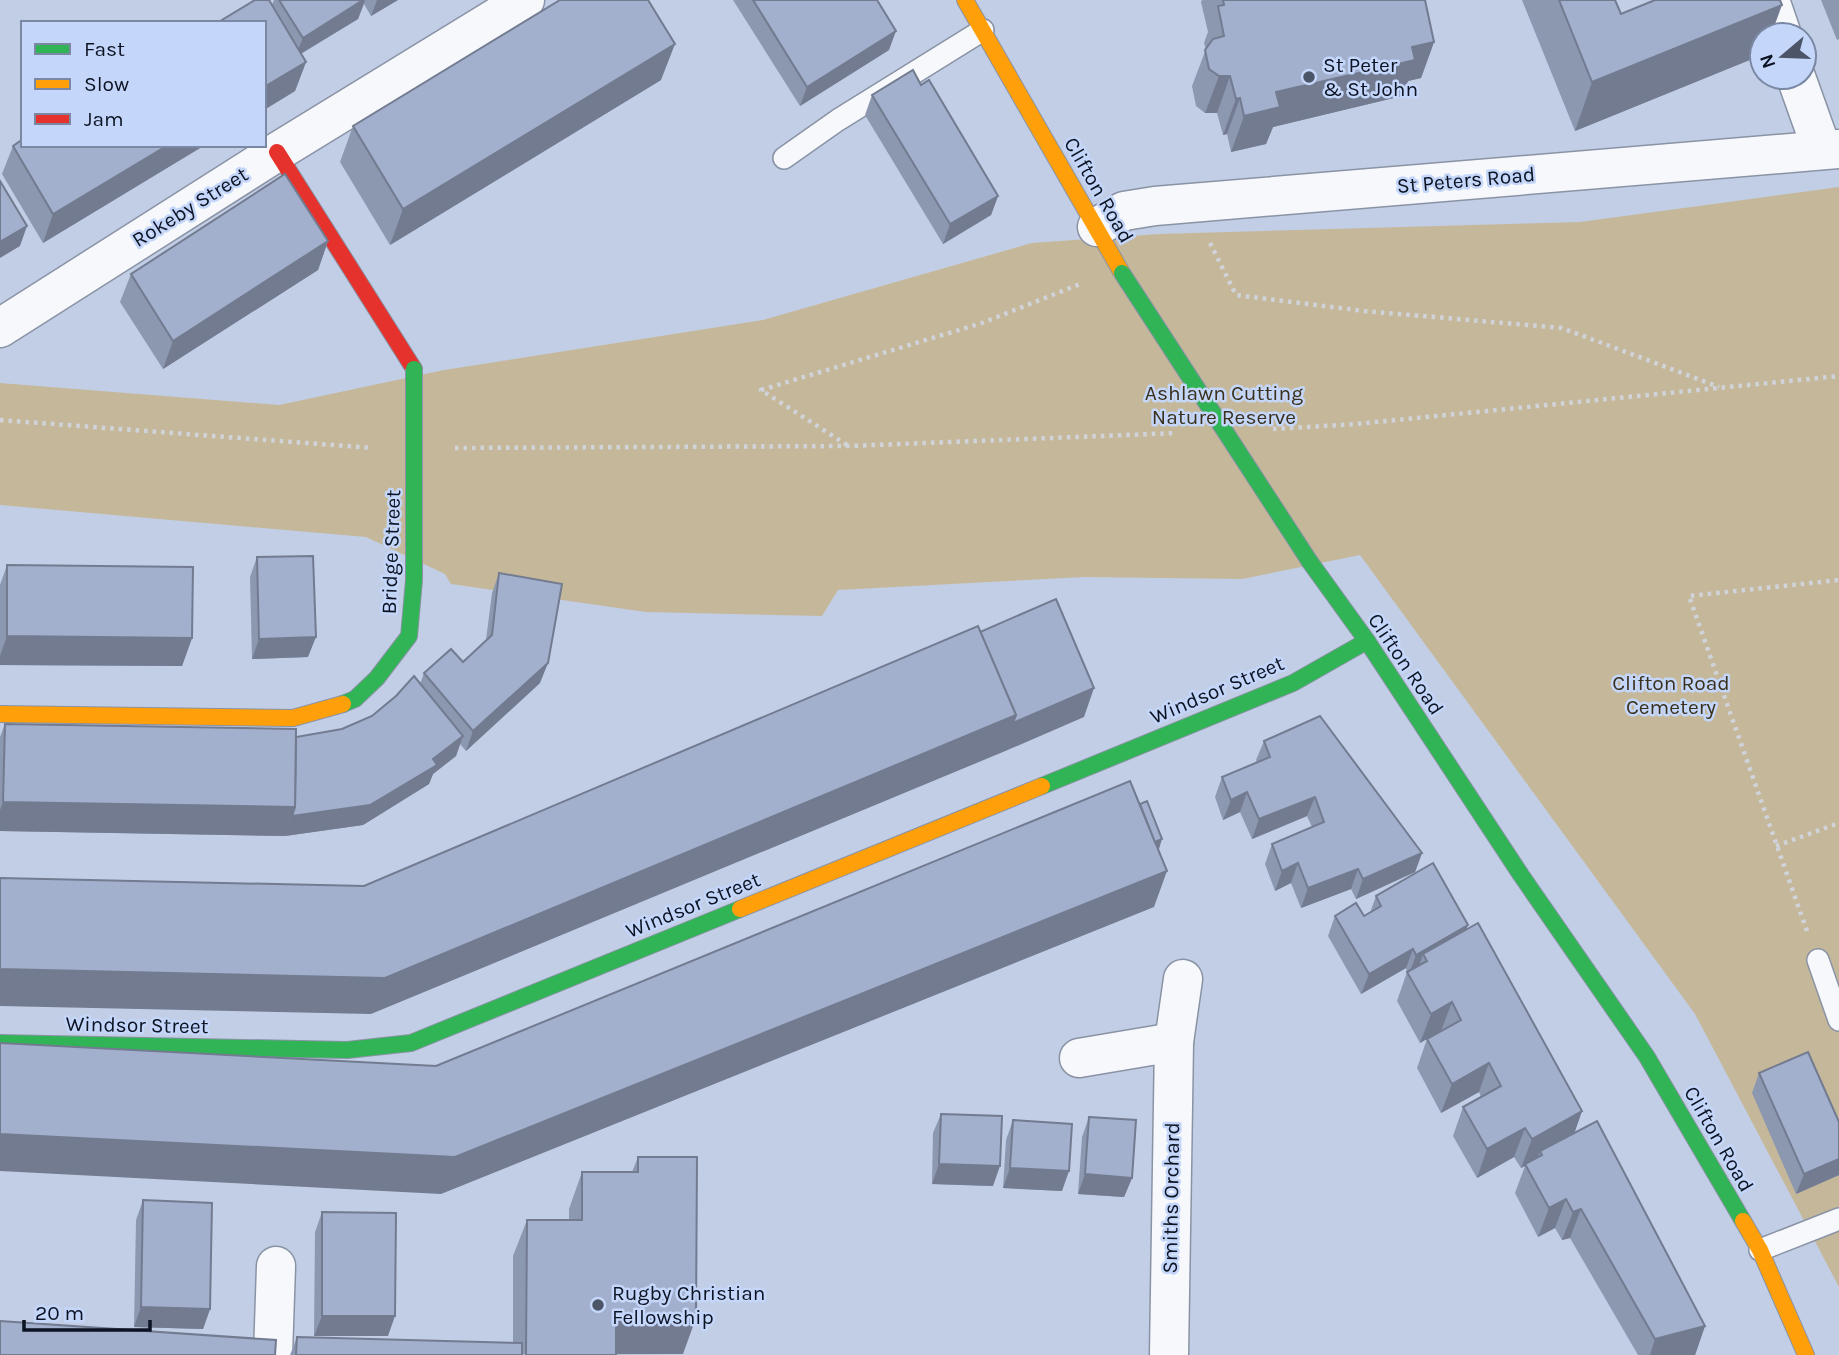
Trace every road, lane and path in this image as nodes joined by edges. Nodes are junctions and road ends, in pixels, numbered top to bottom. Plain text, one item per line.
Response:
1 (525, 0) edge
2 (965, 0) edge
3 (1770, 0) edge
4 (1777, 21) edge
5 (983, 30) junction
6 (1803, 91) edge
7 (1830, 150) edge
8 (277, 152) junction
9 (784, 158) dead end
10 (1097, 227) junction
11 (1208, 239) dead end
12 (1122, 273) junction
13 (0, 328) edge
14 (1839, 376) edge
15 (1720, 387) junction
16 (0, 420) edge
17 (1259, 430) dead end
18 (1178, 433) dead end
19 (849, 446) junction
20 (383, 448) dead end
21 (452, 448) dead end
22 (1839, 580) edge
23 (1367, 641) junction
24 (0, 714) edge
25 (1839, 823) edge
26 (1776, 846) junction
27 (1818, 960) joint
28 (1183, 979) dead end
29 (1839, 1020) edge
30 (1174, 1042) junction
31 (0, 1043) edge
32 (1079, 1058) dead end
33 (1839, 1219) edge
34 (1760, 1250) junction
35 (275, 1266) dead end
36 (273, 1355) edge
37 (1169, 1355) edge
38 (1806, 1355) edge

1 - 8 street, Rokeby Street
2 - 5 street, Clifton Road
3 - 4 street
5 - 9 lane
5 - 10 street, Clifton Road
6 - 7 street
7 - 10 street, St Peters Road
8 - 13 street, Rokeby Street
8 - 24 street, Bridge Street, bridge
10 - 12 street, Clifton Road
11 - 15 path
12 - 19 path
12 - 23 street, Clifton Road, bridge
14 - 15 path
15 - 17 path
16 - 20 path
18 - 19 path
19 - 21 path
22 - 26 path
23 - 31 street, Windsor Street
23 - 34 street, Clifton Road
25 - 26 path
26 - 27 path
27 - 29 lane
28 - 30 street, Smiths Orchard
30 - 32 street
30 - 37 street, Smiths Orchard
33 - 34 lane
34 - 38 street, Clifton Road
35 - 36 street

